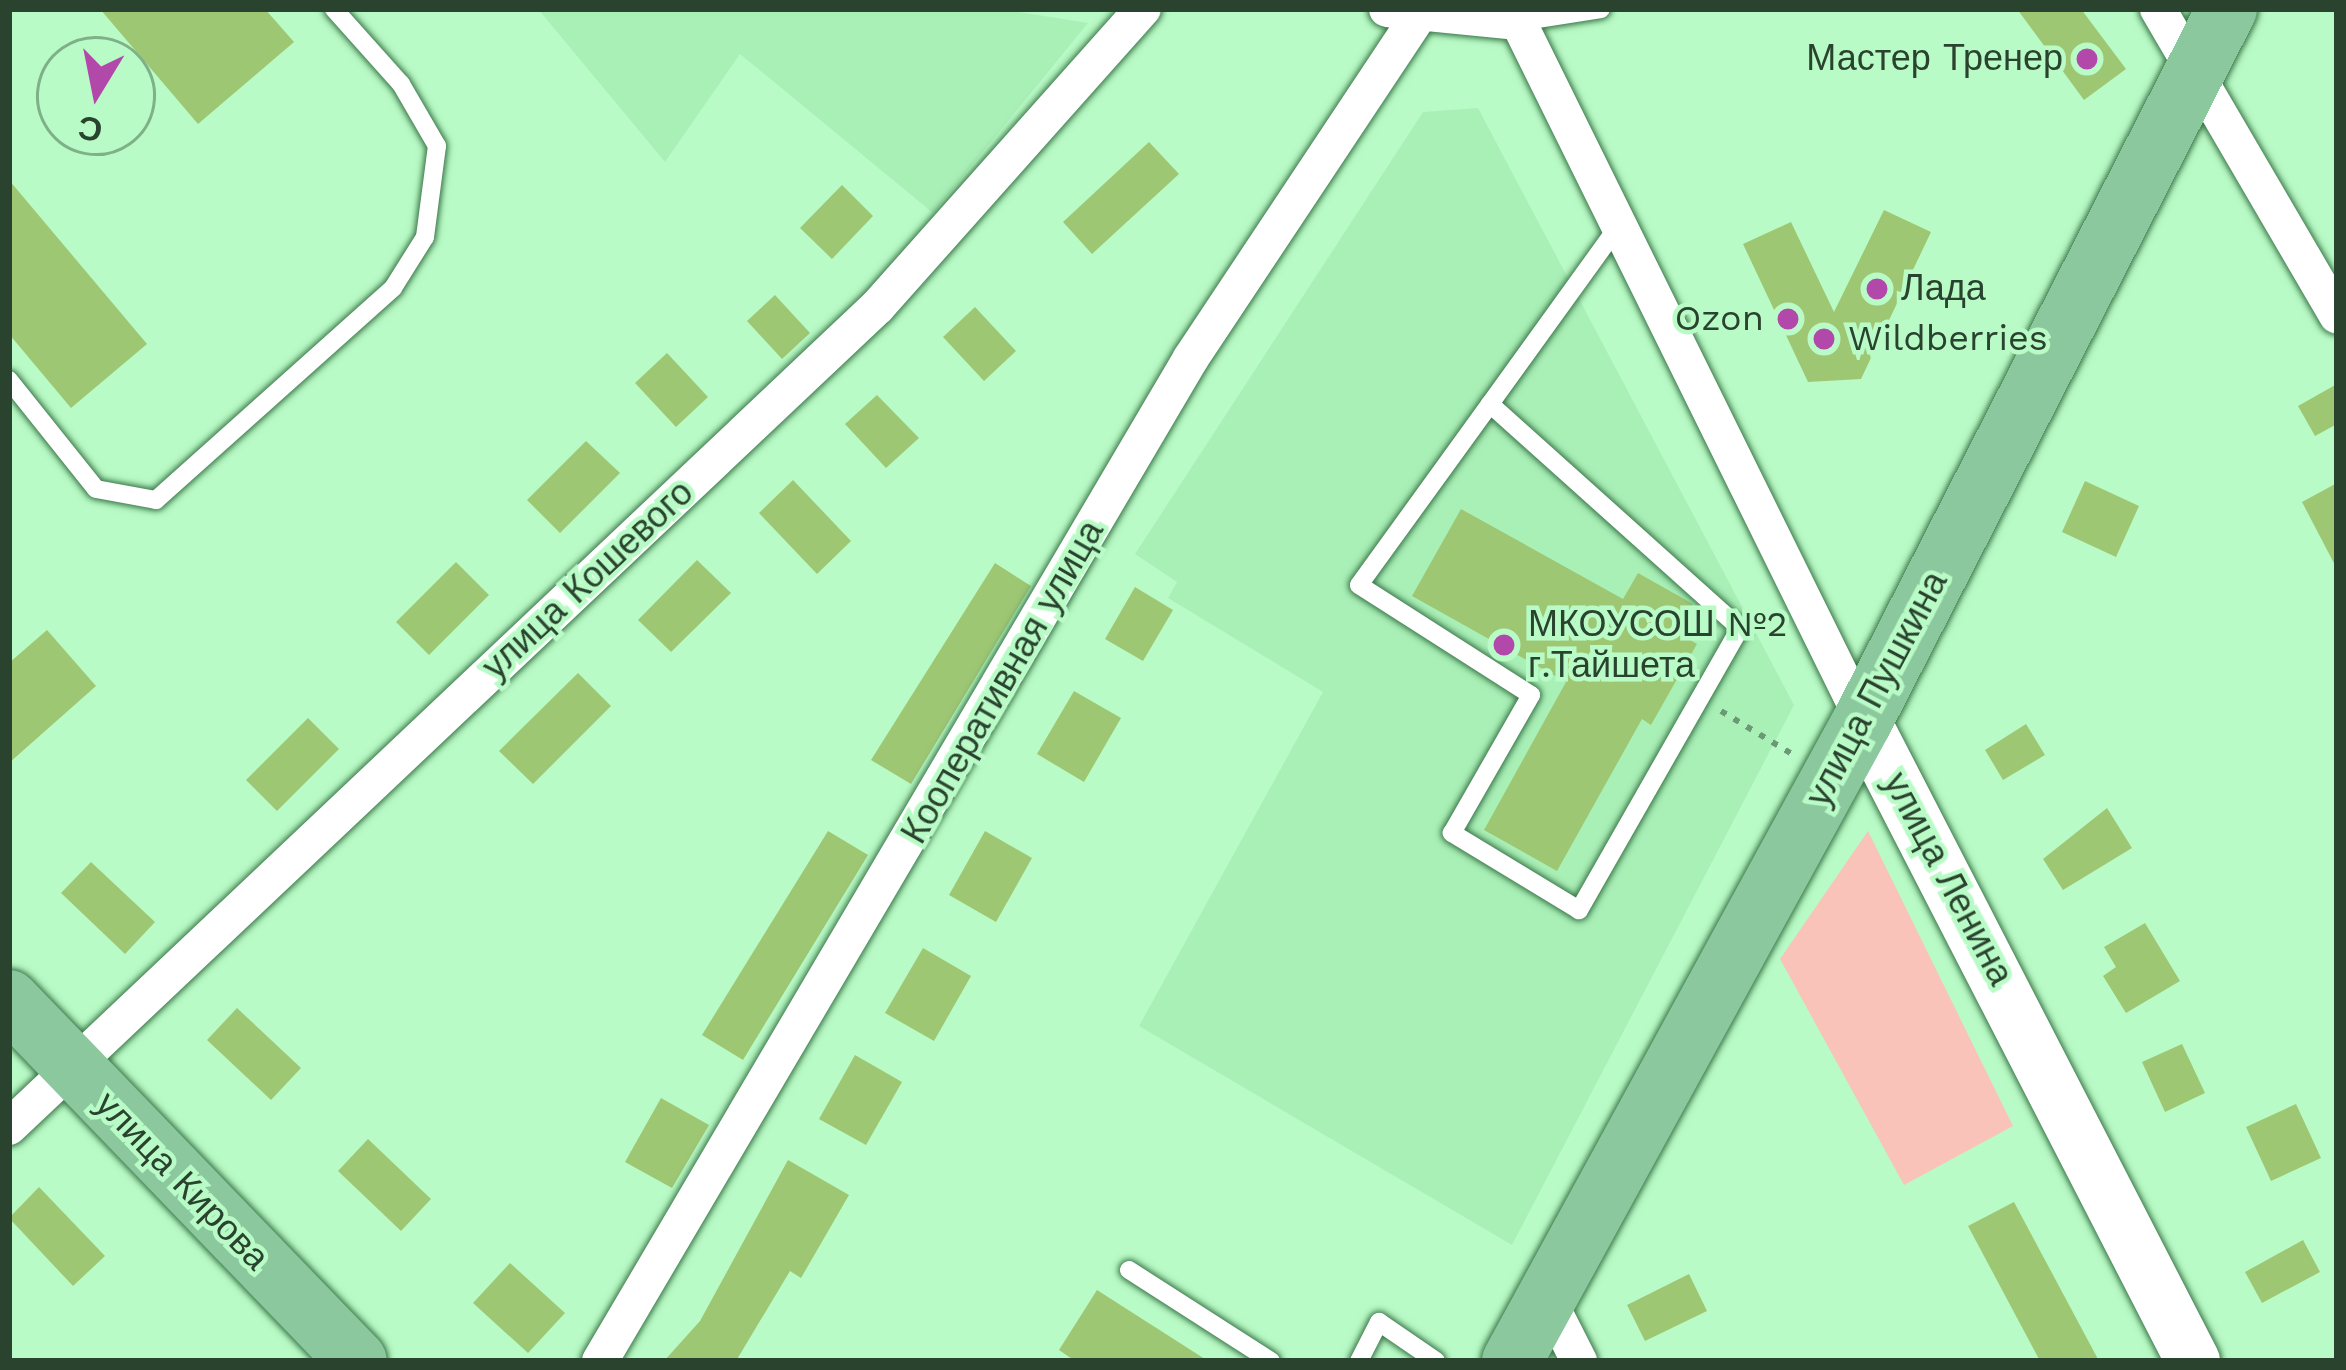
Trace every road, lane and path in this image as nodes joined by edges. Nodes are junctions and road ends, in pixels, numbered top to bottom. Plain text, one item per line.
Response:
1 (334, 9) edge
2 (1143, 9) edge
3 (1601, 9) edge
4 (2158, 9) edge
5 (2227, 9) edge
6 (1404, 11) edge
7 (1515, 15) edge
8 (2195, 69) junction
9 (1619, 225) junction
10 (2337, 315) edge
11 (9, 380) edge
12 (1490, 404) junction
13 (1700, 698) junction
14 (1863, 720) junction
15 (1831, 778) junction
16 (9, 1000) edge
17 (72, 1067) junction
18 (9, 1127) edge
19 (1129, 1270) dead end
20 (1546, 1296) junction
21 (357, 1361) edge
22 (600, 1361) edge
23 (1271, 1361) edge
24 (1359, 1361) edge
25 (1436, 1361) edge
26 (1512, 1361) edge
27 (1579, 1361) edge
28 (2193, 1361) edge

1 - 11 lane
2 - 17 street, улица Кошевого
3 - 7 lane
4 - 8 street
5 - 8 main road, улица Пушкина
6 - 7 street
6 - 22 street, Кооперативная улица
7 - 9 street, улица Ленина
8 - 10 street
8 - 14 main road, улица Пушкина
9 - 12 lane
9 - 14 street, улица Ленина
12 - 13 lane
12 - 13 lane
13 - 15 path
14 - 15 main road, улица Пушкина
14 - 28 main road, улица Ленина
15 - 20 main road, улица Пушкина
16 - 17 main road, улица Кирова
17 - 18 street, улица Кошевого
17 - 21 main road, улица Кирова
19 - 23 lane
20 - 26 main road, улица Пушкина
20 - 27 street
24 - 25 lane

